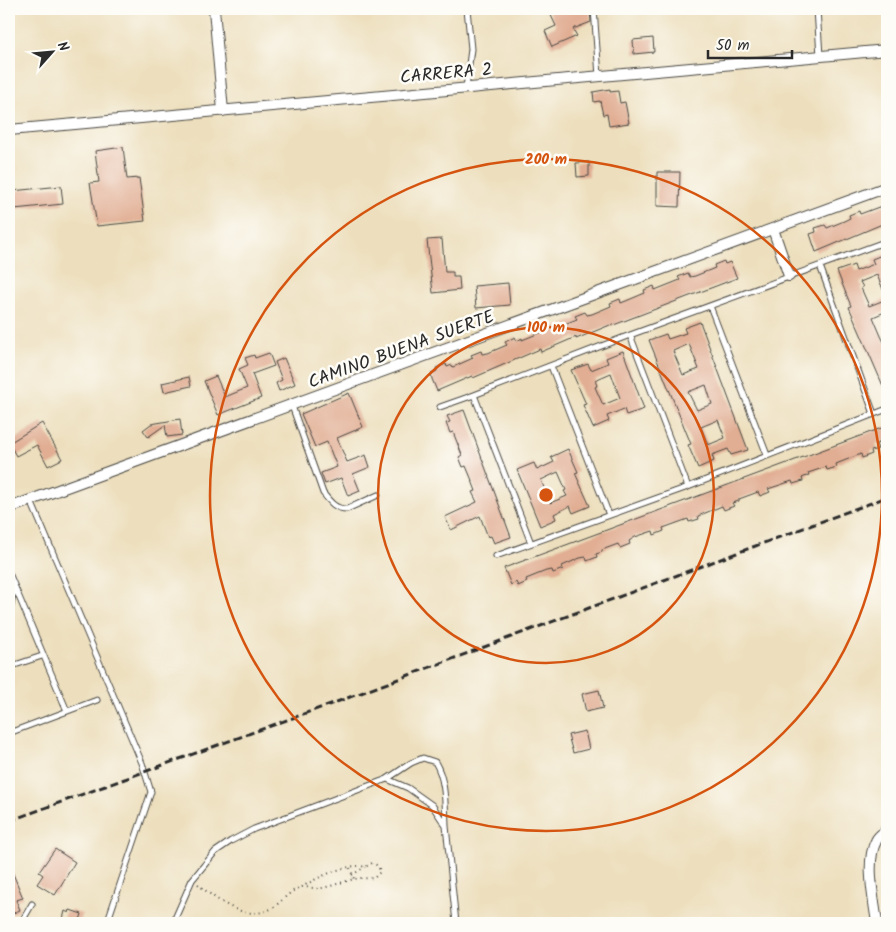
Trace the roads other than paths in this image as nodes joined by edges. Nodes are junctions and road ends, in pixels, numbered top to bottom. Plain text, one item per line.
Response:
1 (214, 9) edge
2 (467, 9) edge
3 (594, 9) edge
4 (817, 9) edge
5 (887, 50) edge
6 (820, 56) junction
7 (599, 76) junction
8 (466, 88) junction
9 (223, 110) junction
10 (9, 130) edge
11 (887, 187) edge
12 (773, 229) junction
13 (887, 240) edge
14 (820, 266) junction
15 (789, 276) junction
16 (710, 306) junction
17 (630, 335) junction
18 (551, 366) junction
19 (474, 395) junction
20 (292, 406) junction
21 (440, 407) dead end
22 (887, 409) edge
23 (874, 414) junction
24 (767, 455) junction
25 (688, 487) junction
26 (378, 495) dead end
27 (31, 500) junction
28 (9, 508) edge
29 (609, 515) junction
30 (531, 543) junction
31 (496, 556) dead end
32 (9, 574) edge
33 (14, 586) junction
34 (9, 617) edge
35 (42, 656) junction
36 (9, 667) edge
37 (97, 700) dead end
38 (66, 711) junction
39 (9, 733) edge
40 (387, 779) junction
41 (446, 826) junction
42 (887, 830) edge
43 (32, 904) dead end
44 (21, 923) edge
45 (107, 923) edge
46 (173, 923) edge
47 (456, 923) edge
48 (877, 923) edge

1 - 9 street
2 - 8 lane
3 - 7 lane
4 - 6 lane
5 - 6 street, CARRERA 2
6 - 7 street, CARRERA 2
7 - 8 street, CARRERA 2
8 - 9 street, CARRERA 2
9 - 10 street, CARRERA 2
11 - 12 street, CAMINO BUENA SUERTE
12 - 15 street
12 - 20 street, CAMINO BUENA SUERTE
13 - 14 lane
14 - 15 lane
14 - 23 lane
15 - 16 lane
16 - 17 lane
16 - 24 lane
17 - 18 lane
17 - 25 lane
18 - 19 lane
18 - 29 lane
19 - 21 lane
19 - 30 lane
20 - 26 lane
20 - 27 street, CAMINO BUENA SUERTE
22 - 23 lane
23 - 24 lane
24 - 25 lane
25 - 29 lane
27 - 28 street, CAMINO BUENA SUERTE
27 - 45 lane
29 - 30 lane
30 - 31 lane
32 - 33 lane
33 - 34 lane
33 - 35 lane
35 - 36 lane
35 - 38 lane
37 - 38 lane
38 - 39 lane
40 - 41 lane
40 - 41 lane
40 - 46 lane
41 - 47 lane
42 - 48 street
43 - 44 lane

